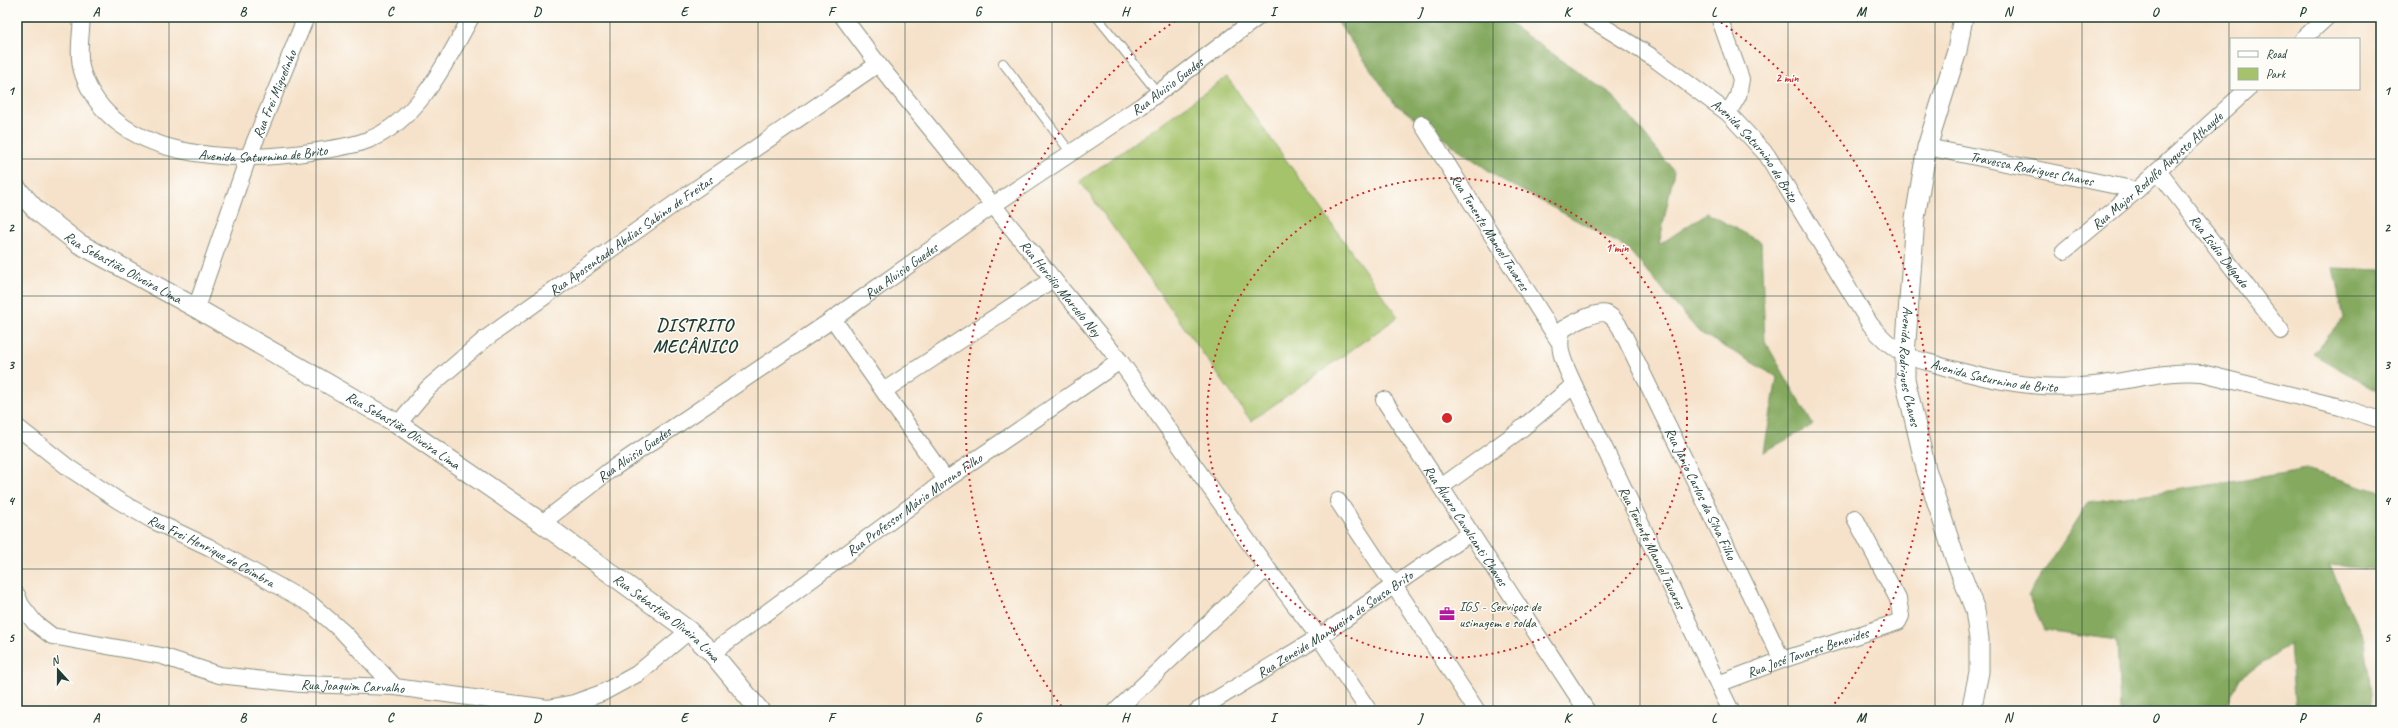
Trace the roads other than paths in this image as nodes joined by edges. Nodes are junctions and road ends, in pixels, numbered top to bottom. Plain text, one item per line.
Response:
1 (82, 17) edge
2 (306, 17) edge
3 (471, 17) edge
4 (843, 17) edge
5 (1097, 17) edge
6 (1258, 17) edge
7 (1588, 17) edge
8 (1719, 17) edge
9 (1963, 17) edge
10 (2328, 17) edge
11 (2304, 38) edge
12 (1003, 63) dead end
13 (878, 64) junction
14 (2247, 90) edge
15 (1158, 93) junction
16 (1728, 113) junction
17 (1422, 124) dead end
18 (1927, 147) junction
19 (1071, 153) junction
20 (248, 158) junction
21 (2158, 171) junction
22 (17, 189) edge
23 (2137, 190) junction
24 (992, 206) junction
25 (2064, 251) dead end
26 (1053, 279) junction
27 (196, 308) junction
28 (833, 318) junction
29 (2281, 331) dead end
30 (1558, 340) junction
31 (1905, 355) junction
32 (1120, 361) junction
33 (1574, 385) junction
34 (885, 390) junction
35 (1384, 400) dead end
36 (2381, 420) edge
37 (398, 424) junction
38 (17, 427) edge
39 (946, 480) junction
40 (1441, 487) junction
41 (1338, 500) dead end
42 (1855, 518) dead end
43 (542, 523) junction
44 (1470, 533) junction
45 (1267, 568) junction
46 (1394, 585) junction
47 (17, 595) edge
48 (689, 631) junction
49 (1319, 638) junction
50 (712, 653) junction
51 (1782, 660) junction
52 (1718, 684) junction
53 (395, 687) junction
54 (548, 710) edge
55 (760, 711) edge
56 (1116, 711) edge
57 (1196, 711) edge
58 (1369, 711) edge
59 (1477, 711) edge
60 (1587, 711) edge
61 (1731, 711) edge
62 (1971, 711) edge

1 - 20 street, Avenida Saturnino de Brito
2 - 20 street, Rua Frei Miguelinho
3 - 20 street, Avenida Saturnino de Brito
4 - 13 street, Rua Hercilio Marcelo Ney
5 - 15 lane
6 - 15 street, Rua Aluisio Guedes
7 - 16 street, Avenida Saturnino de Brito
8 - 16 street
9 - 18 street, Avenida Rodrigues Chaves
10 - 11 street
12 - 19 lane
13 - 24 street, Rua Hercilio Marcelo Ney
13 - 37 street, Rua Aposentado Abdias Sabino de Freitas
14 - 21 street, Rua Major Rodolfo Augusto Athayde
15 - 19 street, Rua Aluisio Guedes
16 - 31 street, Avenida Saturnino de Brito
17 - 30 street, Rua Tenente Manoel Tavares
18 - 23 street, Travessa Rodrigues Chaves
18 - 31 street, Avenida Rodrigues Chaves
19 - 24 street, Rua Aluisio Guedes
20 - 27 street, Rua Frei Miguelinho
21 - 23 street, Rua Major Rodolfo Augusto Athayde
21 - 29 street, Rua Isidio Delgado
22 - 27 street, Rua Sebastião Oliveira Lima
23 - 25 street, Rua Major Rodolfo Augusto Athayde
24 - 26 street, Rua Hercilio Marcelo Ney
24 - 28 street, Rua Aluisio Guedes
26 - 32 street, Rua Hercilio Marcelo Ney
26 - 34 street
27 - 37 street, Rua Sebastião Oliveira Lima
28 - 34 street
28 - 43 street, Rua Aluisio Guedes
30 - 33 street, Rua Tenente Manoel Tavares
30 - 51 street, Rua Jânio Carlos da Silva Filho
31 - 36 street, Avenida Saturnino de Brito
31 - 62 street, Avenida Rodrigues Chaves
32 - 39 street, Rua Professor Mário Moreno Filho
32 - 45 street, Rua Hercilio Marcelo Ney
33 - 40 street
33 - 52 street, Rua Tenente Manoel Tavares
34 - 39 street
35 - 40 street, Rua Álvaro Cavalcanti Chaves
37 - 43 street, Rua Sebastião Oliveira Lima
38 - 53 street, Rua Frei Henrique de Coimbra
39 - 50 street, Rua Professor Mário Moreno Filho
40 - 44 street, Rua Álvaro Cavalcanti Chaves
41 - 46 street
42 - 51 street, Rua José Tavares Benevides
43 - 48 street, Rua Sebastião Oliveira Lima
44 - 46 street, Rua Zeneide Mangueira de Sousa Brito
44 - 60 street, Rua Álvaro Cavalcanti Chaves
45 - 49 street, Rua Hercilio Marcelo Ney
45 - 56 street
46 - 49 street, Rua Zeneide Mangueira de Sousa Brito
46 - 59 street
47 - 53 street, Rua Joaquim Carvalho
48 - 50 street, Rua Sebastião Oliveira Lima
48 - 54 street, Rua Joaquim Carvalho
49 - 57 street, Rua Zeneide Mangueira de Sousa Brito
49 - 58 street, Rua Hercilio Marcelo Ney
50 - 55 street, Rua Sebastião Oliveira Lima
51 - 52 street, Rua José Tavares Benevides
52 - 61 street, Rua Tenente Manoel Tavares
53 - 54 street, Rua Joaquim Carvalho

